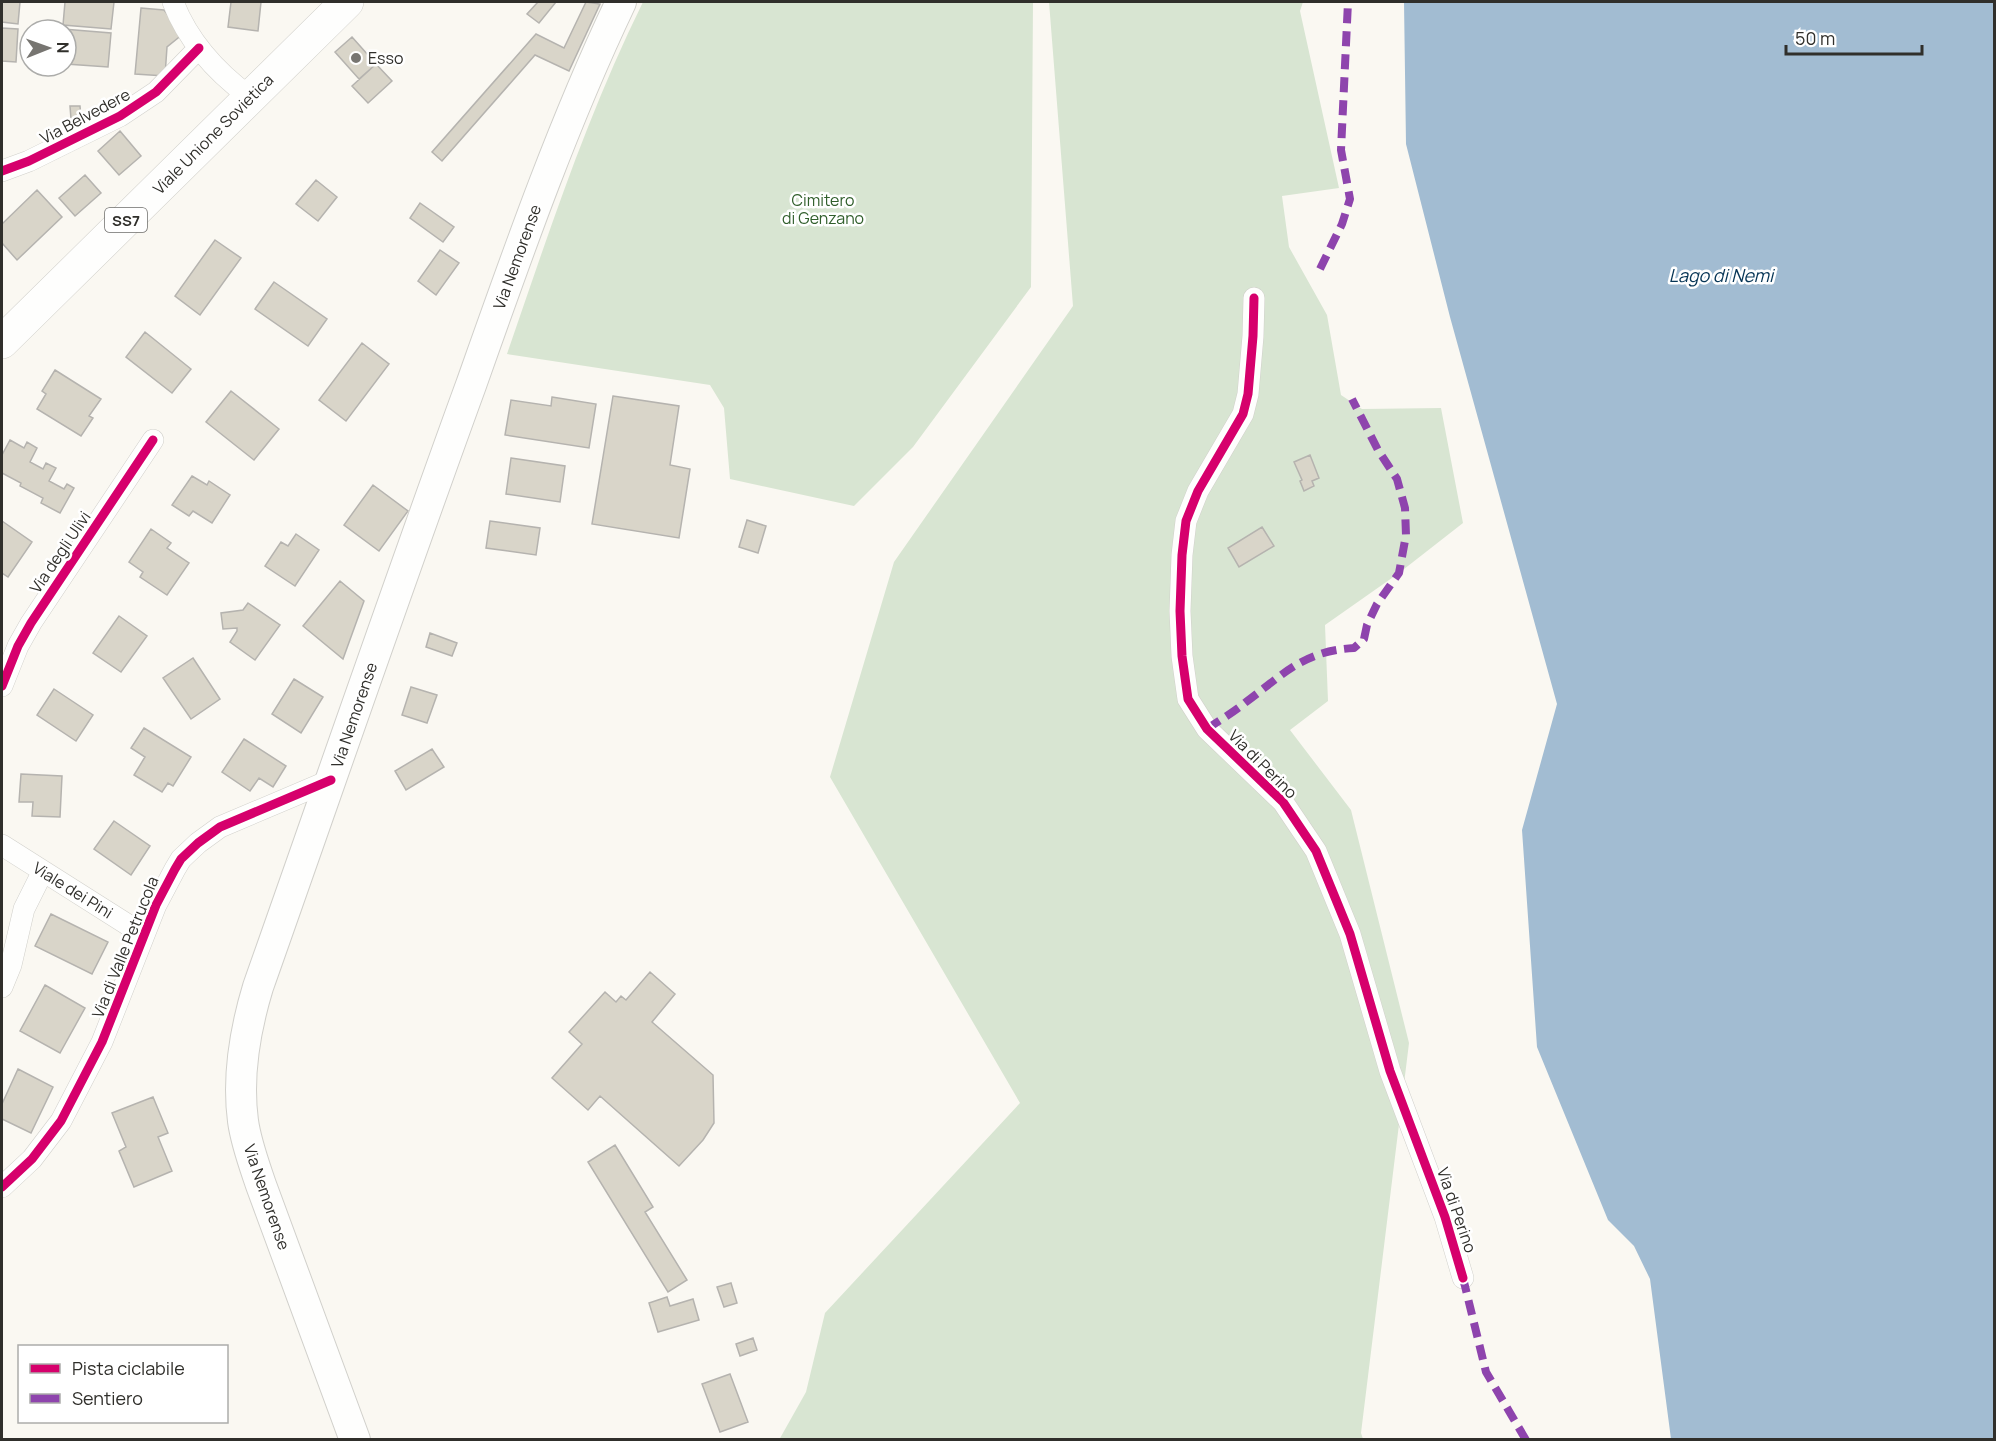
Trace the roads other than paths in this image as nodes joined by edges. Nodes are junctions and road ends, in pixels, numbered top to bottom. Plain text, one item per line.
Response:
1 (173, 2) edge
2 (347, 2) edge
3 (621, 2) edge
4 (199, 48) junction
5 (250, 97) junction
6 (2, 171) edge
7 (1254, 298) dead end
8 (2, 342) edge
9 (153, 440) dead end
10 (2, 686) edge
11 (331, 780) junction
12 (2, 844) edge
13 (43, 871) junction
14 (144, 935) junction
15 (2, 987) edge
16 (2, 1187) edge
17 (1463, 1278) dead end
18 (355, 1440) edge

1 - 4 street
2 - 5 main road, Viale Unione Sovietica / SS7
3 - 11 main road, Via Nemorense
4 - 5 street
4 - 6 street, Via Belvedere
5 - 8 main road, Viale Unione Sovietica / SS7
7 - 17 street, Via di Perino
9 - 10 street, Via degli Ulivi
11 - 14 street, Via di Valle Petrucola
11 - 18 main road, Via Nemorense
12 - 13 street, Viale dei Pini
13 - 14 street, Viale dei Pini
13 - 15 street
14 - 16 street, Via di Valle Petrucola

